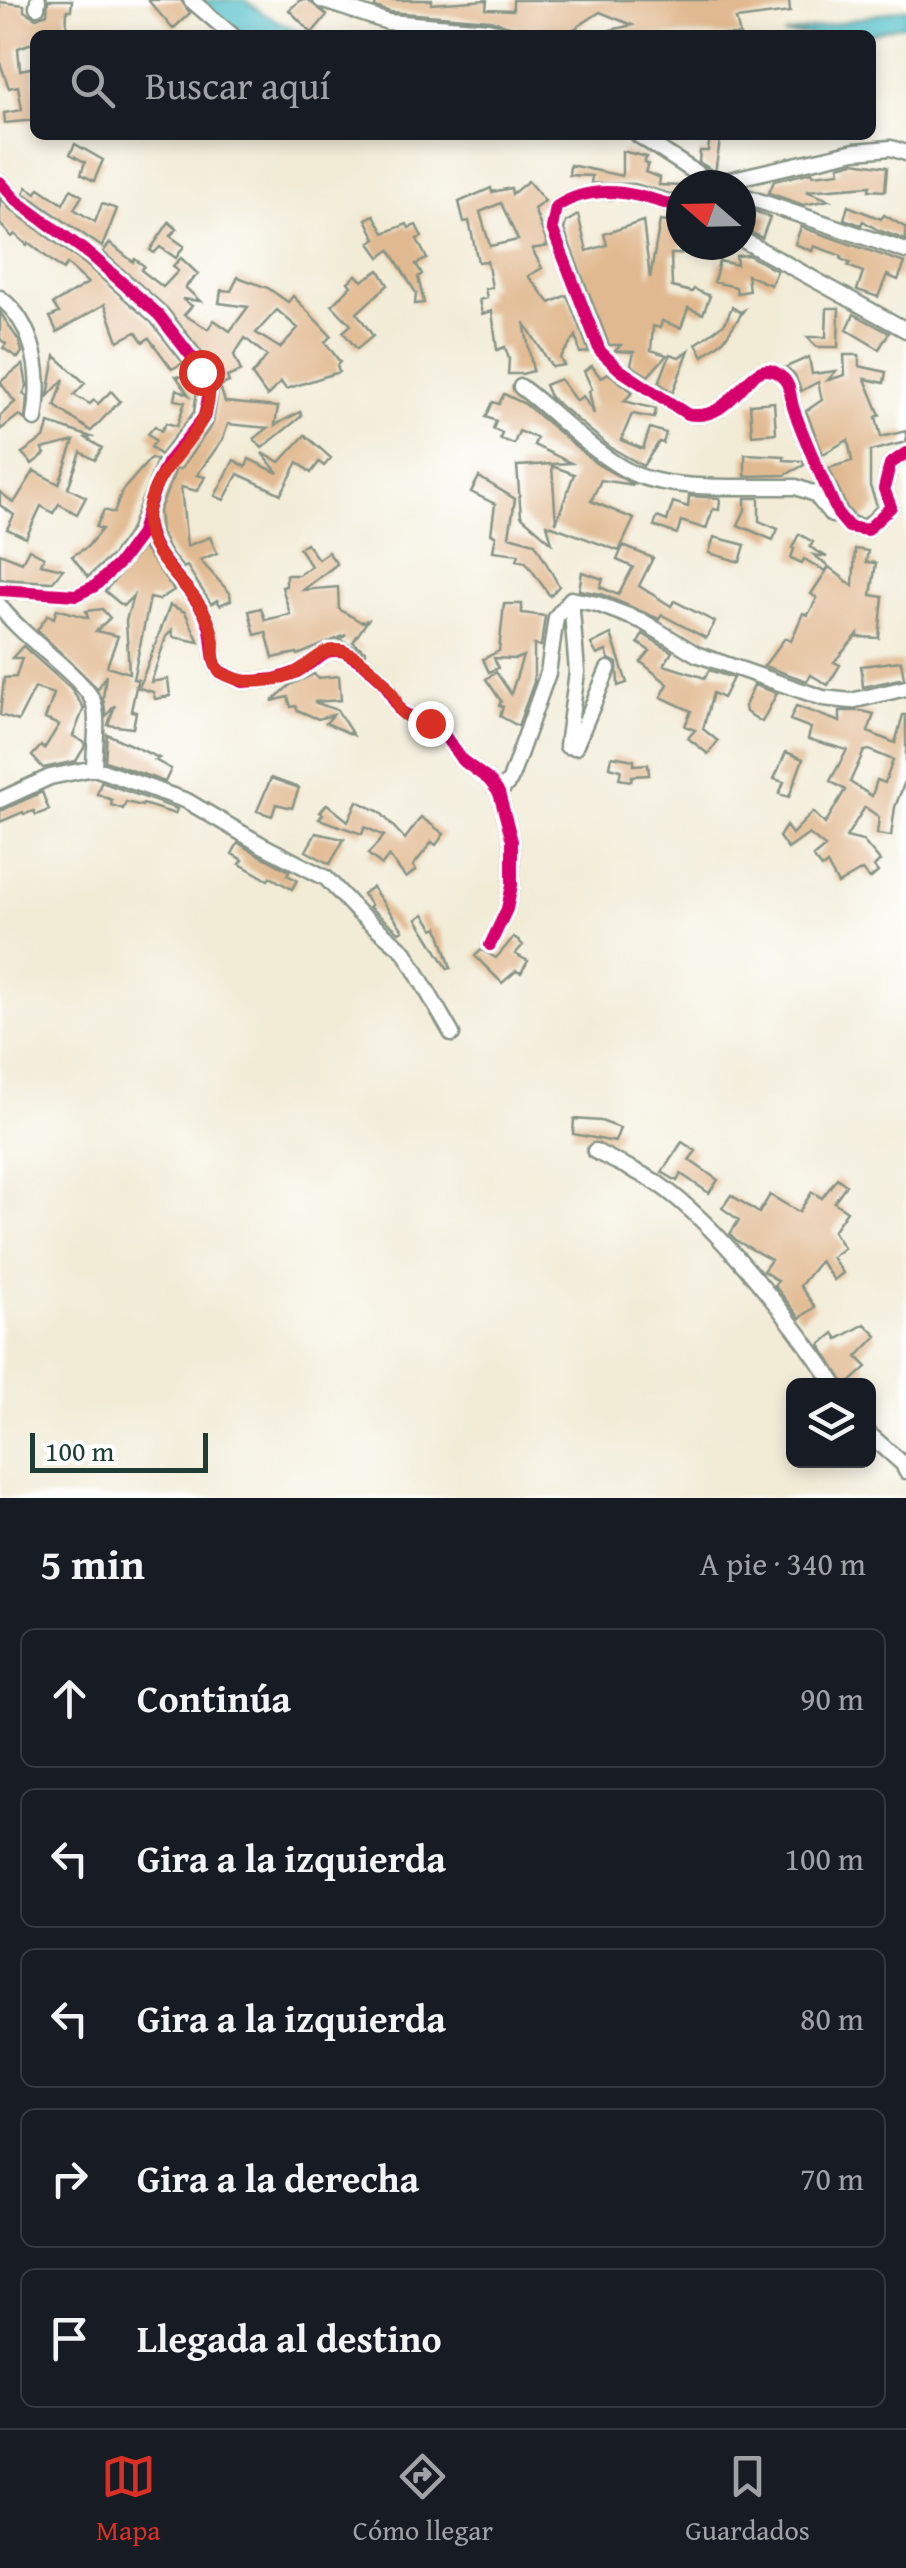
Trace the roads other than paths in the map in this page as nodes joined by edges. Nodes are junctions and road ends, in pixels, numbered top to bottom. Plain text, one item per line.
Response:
1 (191, 0) edge
2 (321, 0) edge
3 (226, 30) edge
4 (488, 30) edge
5 (645, 140) edge
6 (906, 153) edge
7 (689, 170) edge
8 (756, 174) edge
9 (0, 182) edge
10 (756, 200) edge
11 (666, 203) edge
12 (756, 247) edge
13 (906, 251) edge
14 (0, 298) edge
15 (906, 330) edge
16 (521, 387) dead end
17 (35, 419) dead end
18 (906, 452) edge
19 (838, 514) junction
20 (146, 517) junction
21 (0, 590) edge
22 (571, 599) junction
23 (0, 606) edge
24 (608, 669) dead end
25 (906, 688) edge
26 (94, 768) junction
27 (499, 793) junction
28 (0, 800) edge
29 (490, 945) dead end
30 (452, 1034) dead end
31 (595, 1152) dead end
32 (831, 1378) edge
33 (876, 1440) edge
34 (906, 1471) edge

1 - 3 street
2 - 4 street
5 - 7 street
6 - 8 street
9 - 20 street
10 - 13 street
11 - 19 street
12 - 15 street
14 - 17 street
16 - 19 street
18 - 19 street
20 - 21 street
20 - 27 street
22 - 24 street
22 - 25 street
22 - 27 street
23 - 26 street
26 - 28 street
26 - 30 street
27 - 29 street
31 - 32 street
33 - 34 street

